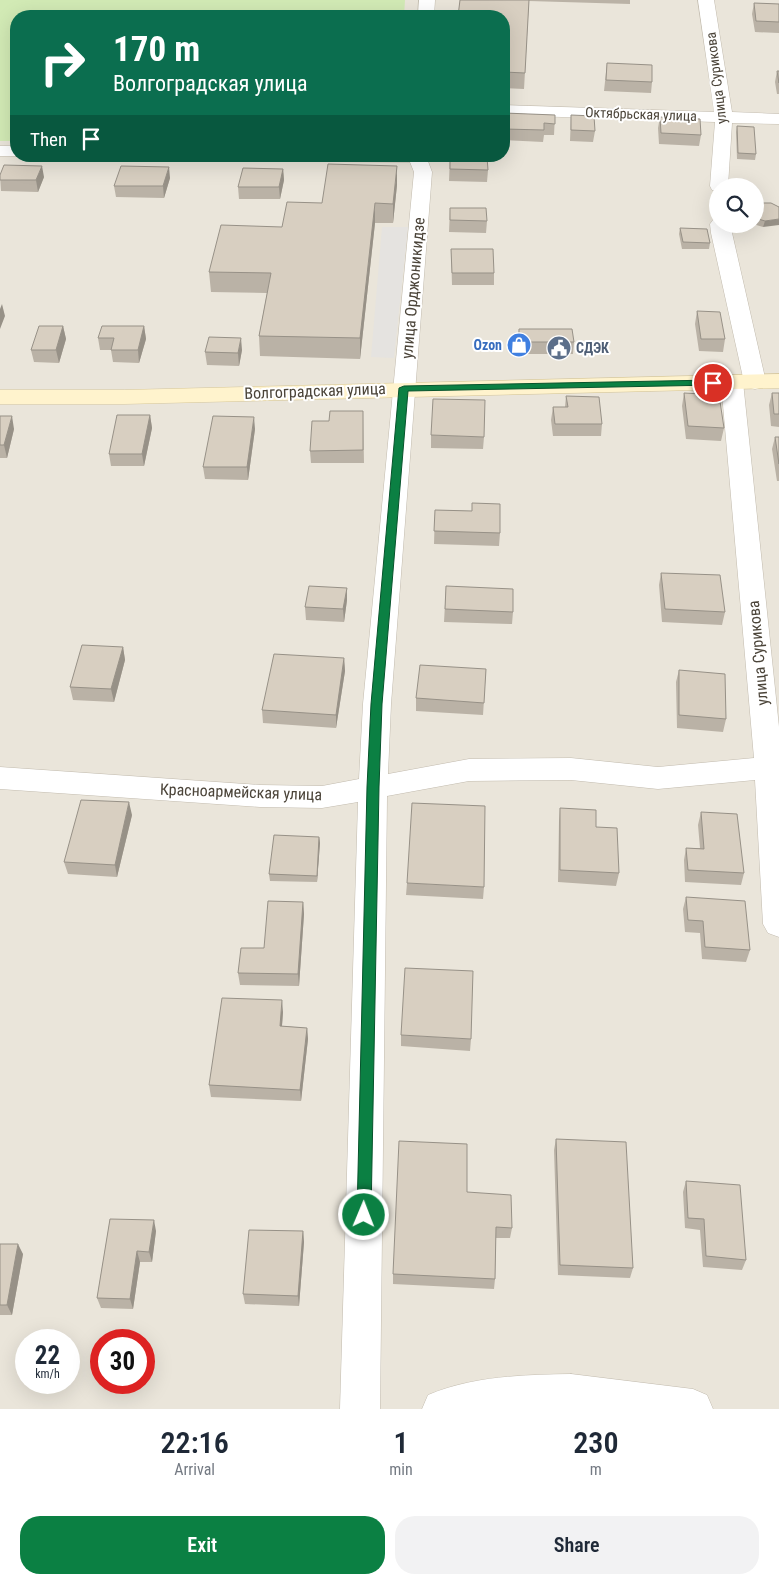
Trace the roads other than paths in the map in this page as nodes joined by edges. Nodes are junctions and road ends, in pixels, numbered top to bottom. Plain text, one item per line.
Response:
1 (706, 0) edge
2 (510, 110) edge
3 (724, 117) junction
4 (779, 119) edge
5 (420, 162) edge
6 (720, 178) edge
7 (721, 233) edge
8 (779, 381) edge
9 (744, 382) junction
10 (404, 388) junction
11 (0, 397) edge
12 (774, 769) edge
13 (0, 778) edge
14 (373, 787) junction
15 (779, 924) edge
16 (360, 1409) edge
17 (442, 1409) edge
18 (693, 1409) edge

1 - 3 street, улица Сурикова
2 - 3 street, Октябрьская улица
3 - 4 street, Октябрьская улица
3 - 6 street, улица Сурикова
5 - 10 street, улица Орджоникидзе
7 - 9 street, улица Сурикова
8 - 9 street, Волгоградская улица
9 - 10 street, Волгоградская улица
9 - 12 street, улица Сурикова
10 - 11 street, Волгоградская улица
10 - 14 street, улица Орджоникидзе
12 - 14 street, Красноармейская улица
12 - 15 street, улица Сурикова
13 - 14 street, Красноармейская улица
14 - 16 street, улица Орджоникидзе
17 - 18 street

